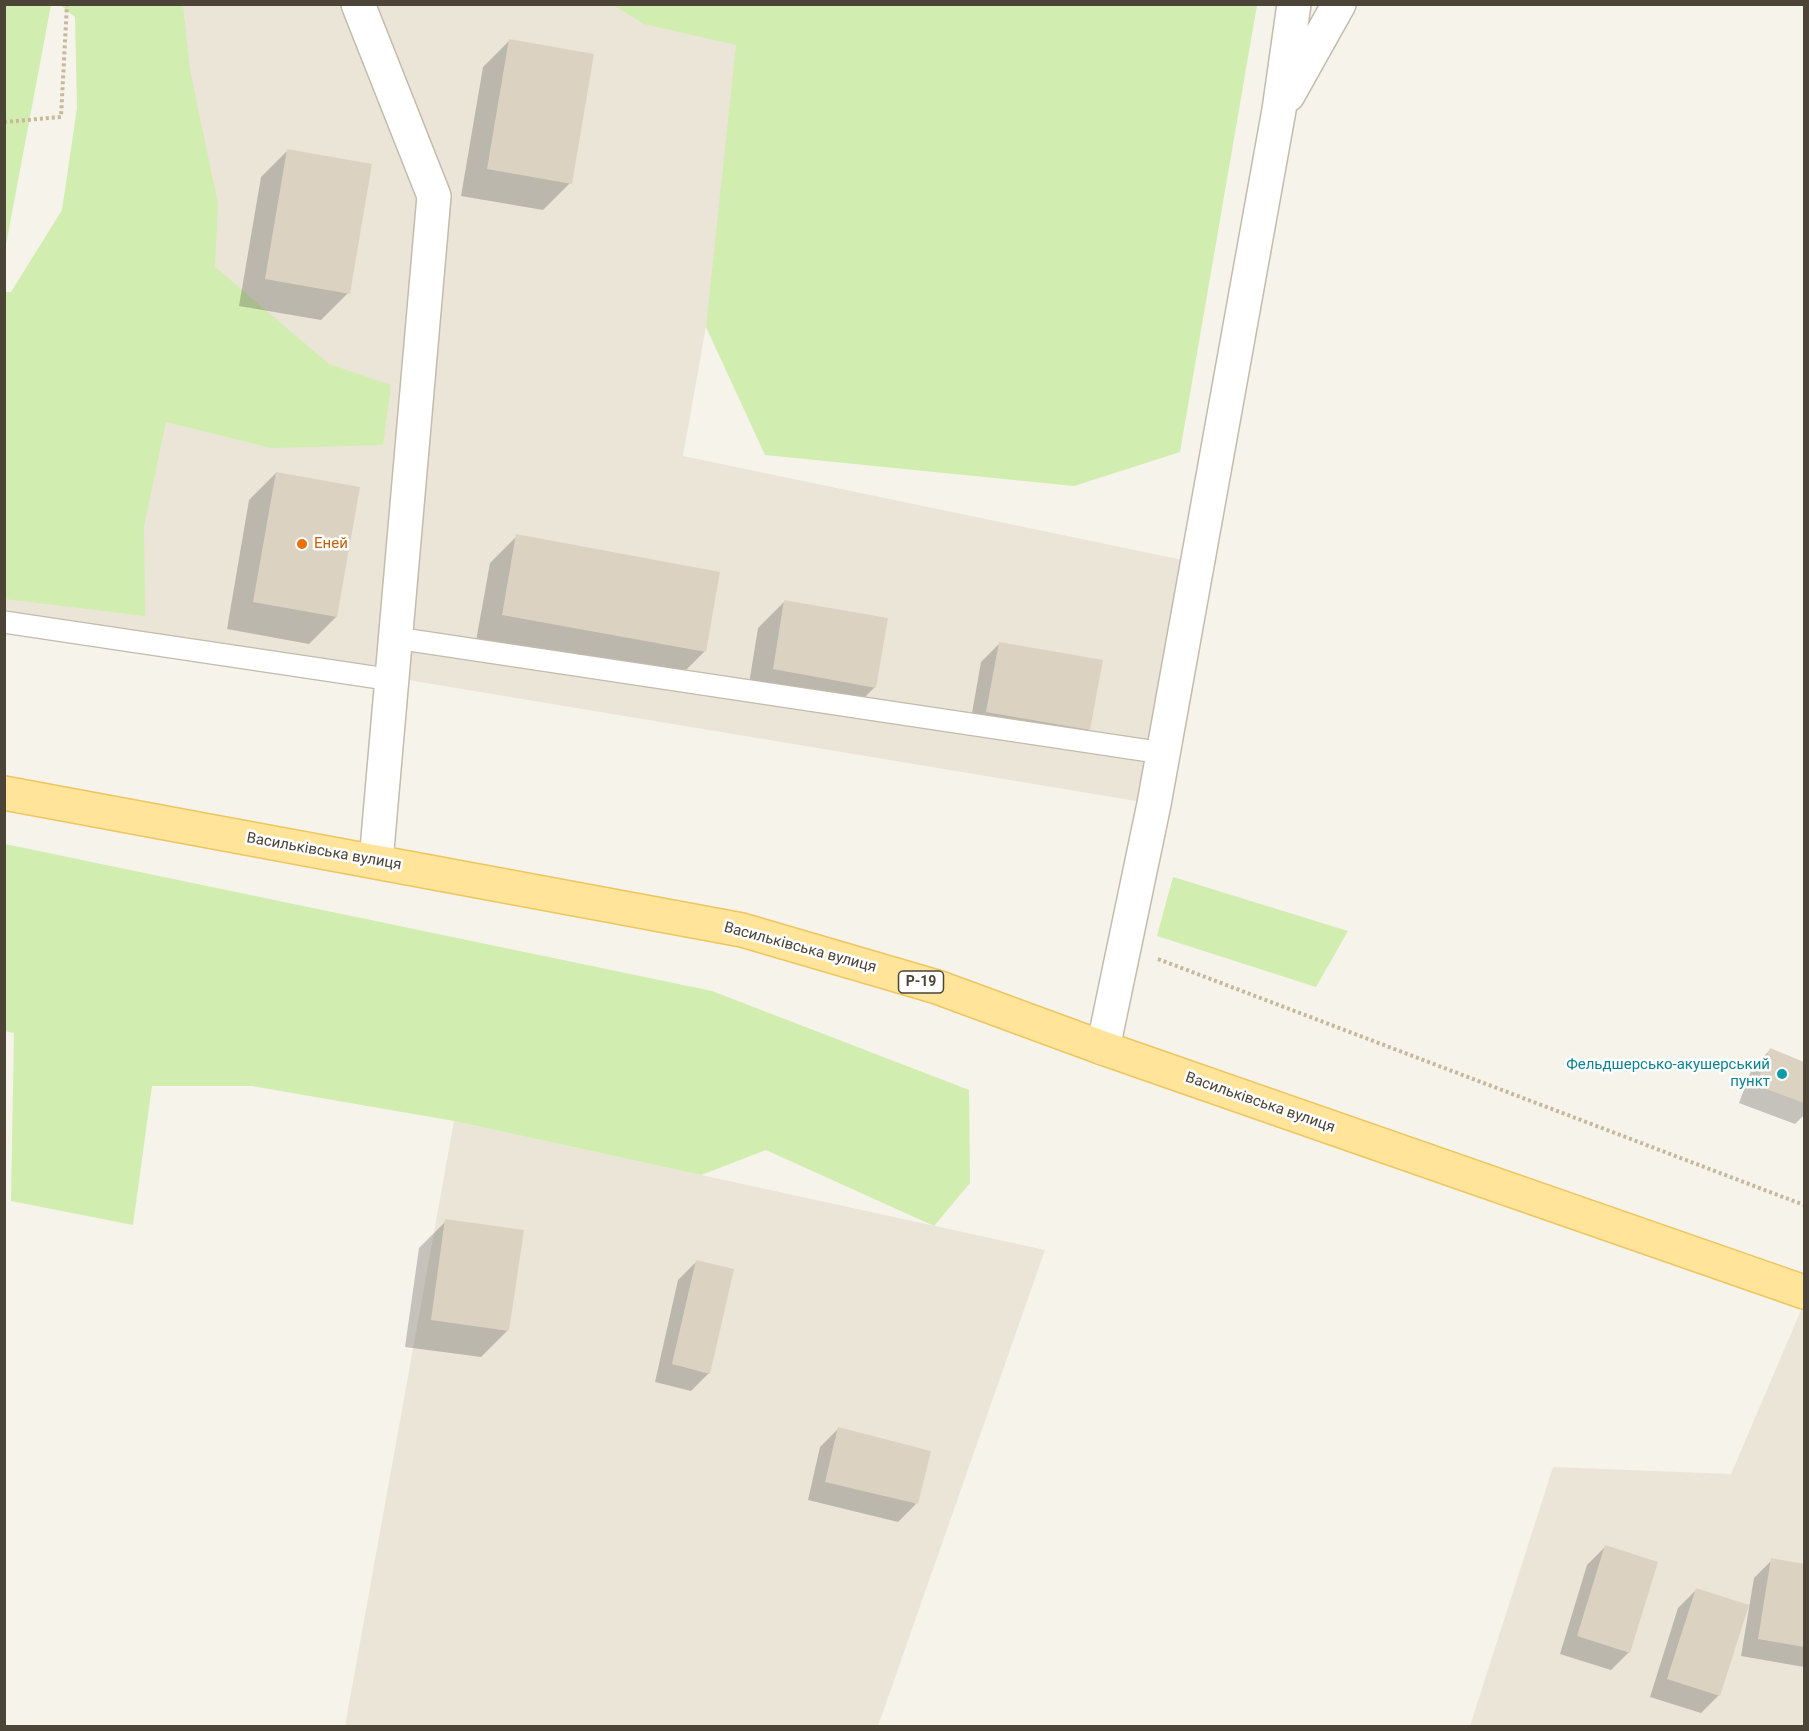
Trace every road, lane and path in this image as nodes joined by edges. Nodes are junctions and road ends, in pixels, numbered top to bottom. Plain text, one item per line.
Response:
1 (67, 4) edge
2 (358, 4) edge
3 (1294, 4) edge
4 (1339, 4) edge
5 (1280, 110) junction
6 (4, 122) edge
7 (4, 622) edge
8 (396, 638) junction
9 (393, 680) junction
10 (1162, 753) junction
11 (4, 793) edge
12 (376, 861) junction
13 (1124, 946) junction
14 (1103, 1048) junction
15 (1804, 1205) edge
16 (1804, 1292) edge

1 - 6 path
2 - 8 street
3 - 5 street
4 - 5 street
5 - 10 street
7 - 9 lane
8 - 9 street
8 - 10 lane
9 - 12 street
10 - 13 street
11 - 12 main road, Васильківська вулиця / Р-19
12 - 14 main road, Васильківська вулиця / Р-19
13 - 14 street
13 - 15 path
14 - 16 main road, Васильківська вулиця / Р-19

